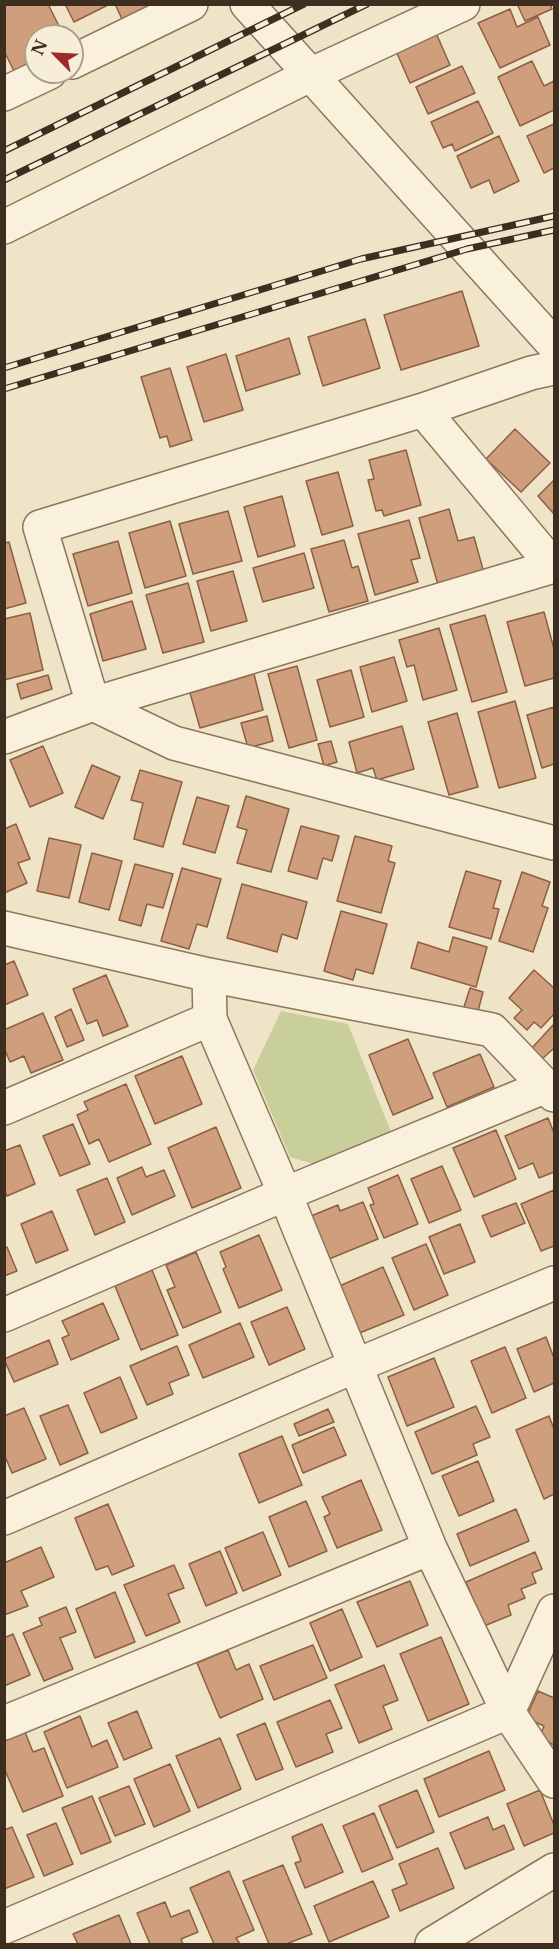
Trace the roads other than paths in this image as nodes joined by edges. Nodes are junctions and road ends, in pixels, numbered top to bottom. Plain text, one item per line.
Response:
1 (191, 4) edge
2 (247, 4) edge
3 (463, 4) edge
4 (84, 56) edge
5 (310, 75) junction
6 (25, 84) edge
7 (4, 94) edge
8 (4, 226) edge
9 (555, 345) edge
10 (555, 368) edge
11 (423, 410) junction
12 (554, 567) edge
13 (93, 704) junction
14 (4, 737) edge
15 (555, 843) edge
16 (4, 928) edge
17 (209, 975) junction
18 (210, 1019) junction
19 (550, 1091) edge
20 (4, 1108) edge
21 (285, 1194) junction
22 (555, 1283) edge
23 (4, 1315) edge
24 (355, 1366) junction
25 (4, 1518) edge
26 (430, 1548) junction
27 (555, 1611) edge
28 (508, 1712) junction
29 (4, 1722) edge
30 (555, 1781) edge
31 (555, 1870) edge
32 (4, 1927) edge
33 (432, 1944) edge

1 - 4 street
2 - 5 street
3 - 5 street
5 - 8 street
5 - 9 street
6 - 7 street
10 - 11 street
11 - 12 street
11 - 13 street
12 - 13 street
13 - 14 street
13 - 15 street
16 - 17 street
17 - 18 street
17 - 19 street
18 - 20 street
18 - 21 street
19 - 21 street
21 - 23 street
21 - 24 street
22 - 24 street
24 - 25 street
24 - 26 street
26 - 28 street
26 - 29 street
27 - 28 street
28 - 30 street
28 - 32 street
31 - 33 street

